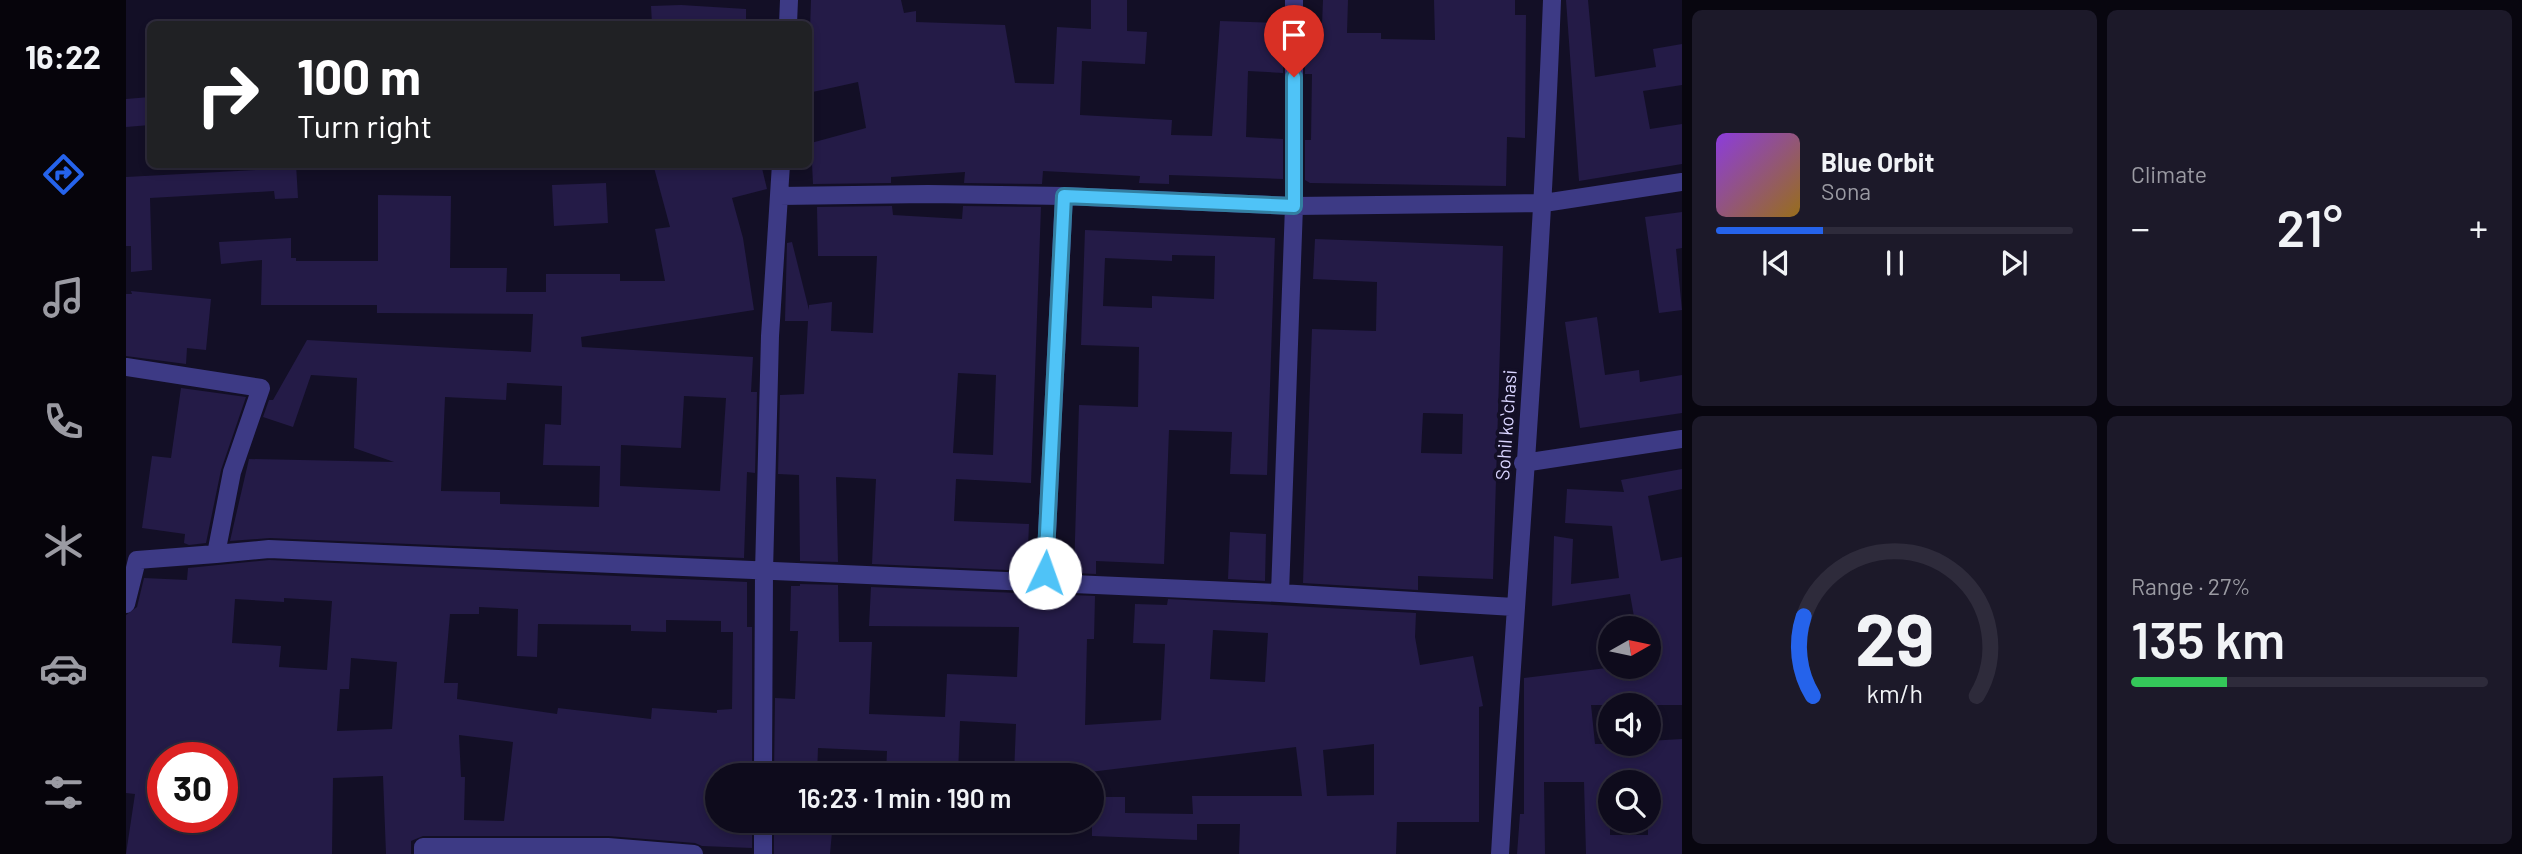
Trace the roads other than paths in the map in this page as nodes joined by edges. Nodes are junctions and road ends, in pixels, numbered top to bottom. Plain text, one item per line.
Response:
1 (789, 0) edge
2 (1294, 0) edge
3 (1552, 0) edge
4 (788, 21) edge
5 (780, 168) edge
6 (1682, 183) edge
7 (779, 196) junction
8 (1064, 196) junction
9 (1544, 203) junction
10 (1294, 206) junction
11 (126, 367) edge
12 (1682, 439) edge
13 (1523, 463) junction
14 (216, 554) junction
15 (132, 556) edge
16 (764, 572) junction
17 (1045, 573) dead end
18 (1280, 593) junction
19 (126, 604) edge
20 (1514, 607) junction
21 (763, 763) edge
22 (763, 833) edge
23 (608, 851) edge
24 (423, 854) edge
25 (694, 854) edge
26 (763, 854) edge
27 (1500, 854) edge

1 - 4 street
2 - 10 street
3 - 9 street, Sohil koʻchasi
5 - 7 street
6 - 9 street
7 - 8 street
7 - 16 street
8 - 10 street
8 - 17 street
9 - 10 street
9 - 13 street, Sohil koʻchasi
10 - 18 street
11 - 14 street
12 - 13 street
13 - 20 street, Sohil koʻchasi
14 - 15 street
14 - 16 street
15 - 19 street
16 - 18 street
16 - 21 street
18 - 20 street
20 - 27 street, Sohil koʻchasi
22 - 26 street
23 - 24 street
23 - 25 street

